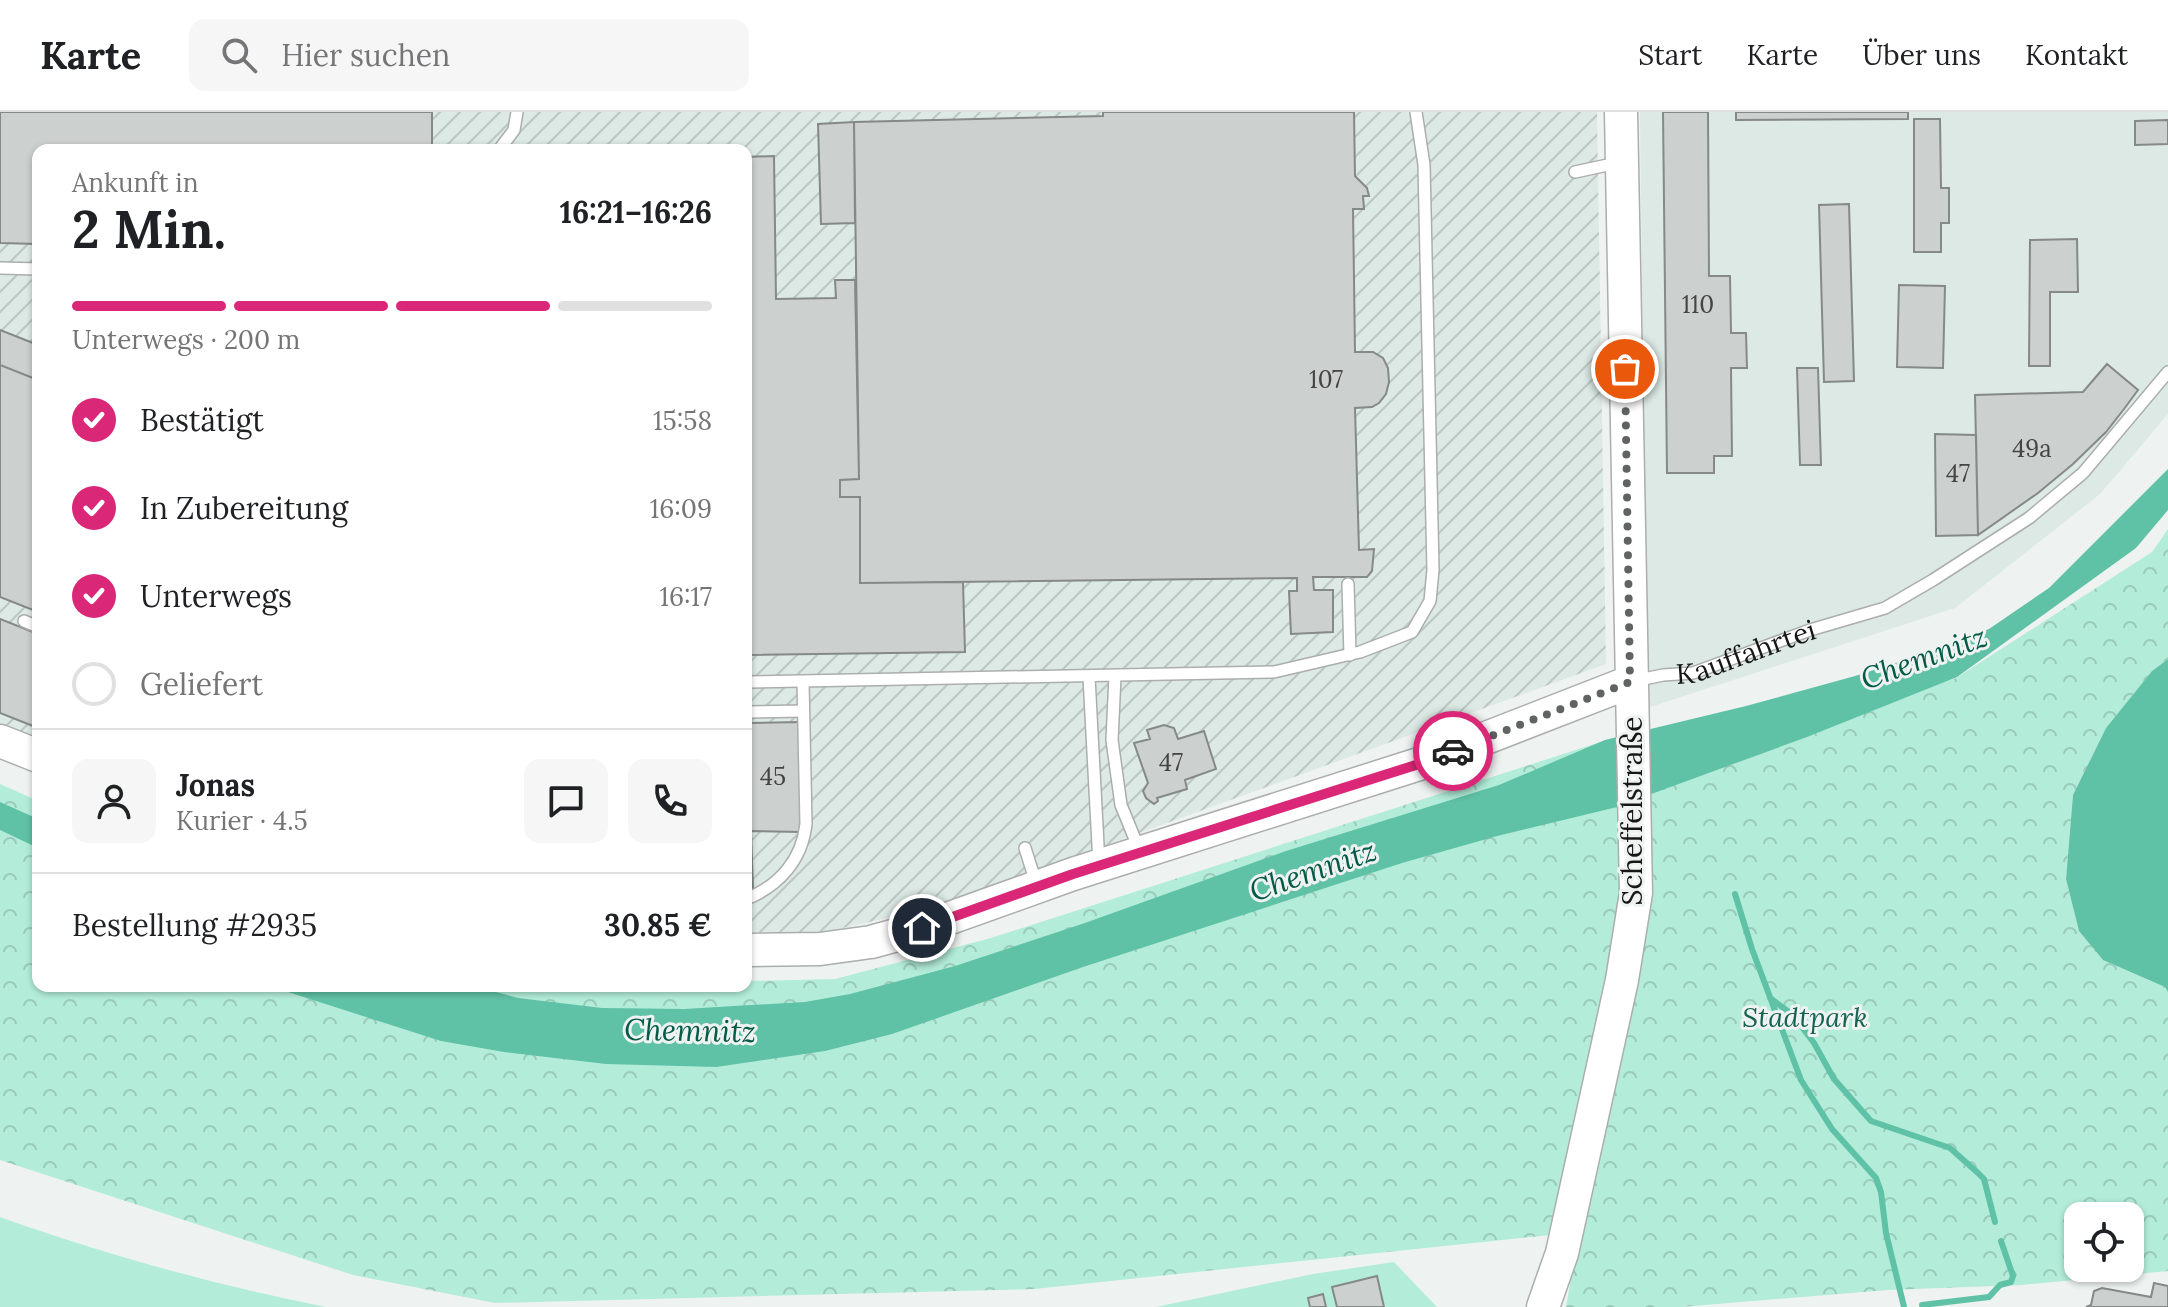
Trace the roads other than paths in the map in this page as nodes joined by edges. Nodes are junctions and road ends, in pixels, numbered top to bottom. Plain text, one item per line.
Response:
1 (517, 112) edge
2 (1416, 112) edge
3 (1621, 112) edge
4 (504, 144) edge
5 (1621, 162) junction
6 (1575, 172) dead end
7 (0, 268) edge
8 (32, 269) edge
9 (2168, 372) edge
10 (1348, 584) dead end
11 (24, 621) dead end
12 (32, 624) edge
13 (1350, 655) junction
14 (1115, 676) junction
15 (1089, 677) junction
16 (752, 682) edge
17 (803, 682) junction
18 (1630, 682) junction
19 (803, 711) junction
20 (752, 712) edge
21 (0, 741) edge
22 (32, 754) edge
23 (1025, 848) dead end
24 (1141, 853) junction
25 (1099, 866) junction
26 (1037, 886) junction
27 (752, 896) edge
28 (752, 950) edge
29 (1543, 1307) edge

1 - 4 lane
2 - 13 lane
3 - 5 main road, Scheffelstraße
5 - 6 lane
5 - 18 main road, Scheffelstraße
7 - 8 lane
9 - 18 lane, Kauffahrtei
10 - 13 lane
11 - 12 lane
13 - 14 lane
14 - 15 lane
14 - 24 lane
15 - 17 lane
15 - 25 lane
16 - 17 lane
17 - 19 lane
18 - 24 main road, Kauffahrtei
18 - 29 main road, Scheffelstraße
19 - 20 lane
19 - 27 lane
21 - 22 main road
23 - 26 lane
24 - 25 main road, Kauffahrtei
25 - 26 main road, Kauffahrtei
26 - 28 main road, Kauffahrtei

